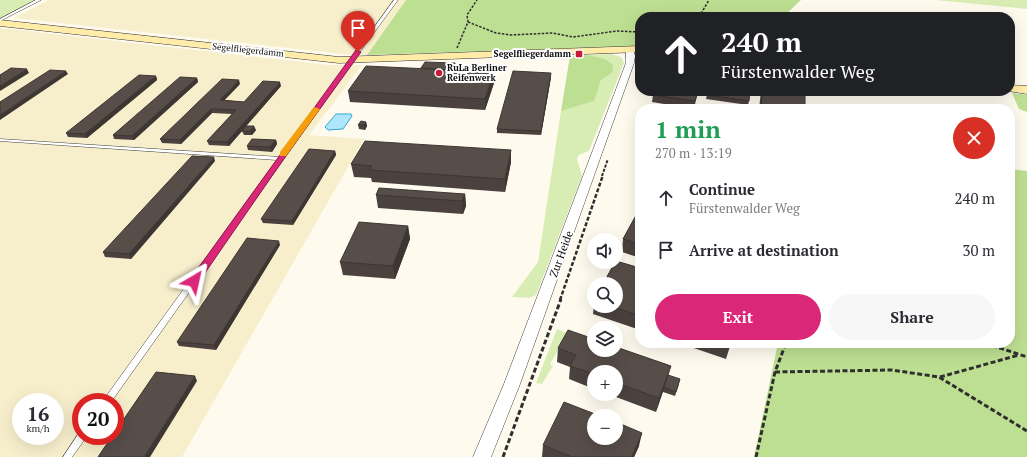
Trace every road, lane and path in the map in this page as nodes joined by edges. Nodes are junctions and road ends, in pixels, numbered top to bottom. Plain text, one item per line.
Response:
1 (39, 0) edge
2 (396, 0) edge
3 (477, 0) edge
4 (710, 0) edge
5 (702, 12) edge
6 (0, 21) edge
7 (468, 22) junction
8 (635, 30) edge
9 (634, 49) edge
10 (454, 56) junction
11 (1015, 89) edge
12 (1027, 90) edge
13 (0, 140) edge
14 (610, 154) dead end
15 (280, 159) junction
16 (784, 348) edge
17 (999, 348) edge
18 (1019, 355) junction
19 (1027, 357) edge
20 (775, 372) junction
21 (939, 377) junction
22 (113, 393) edge
23 (1027, 431) edge
24 (76, 445) edge
25 (67, 457) edge
26 (482, 457) edge
27 (503, 457) edge
28 (756, 457) edge

1 - 6 lane
2 - 15 lane, bridge
3 - 7 path
4 - 5 path
6 - 10 street, Segelfliegerdamm
7 - 8 path
7 - 10 path
9 - 10 street, Segelfliegerdamm
9 - 26 street, Zur Heide
11 - 12 street
13 - 15 lane
14 - 27 path
15 - 22 lane
16 - 20 path
17 - 18 path
18 - 19 path
18 - 21 path
20 - 21 path
20 - 28 path
21 - 23 path
24 - 25 lane

